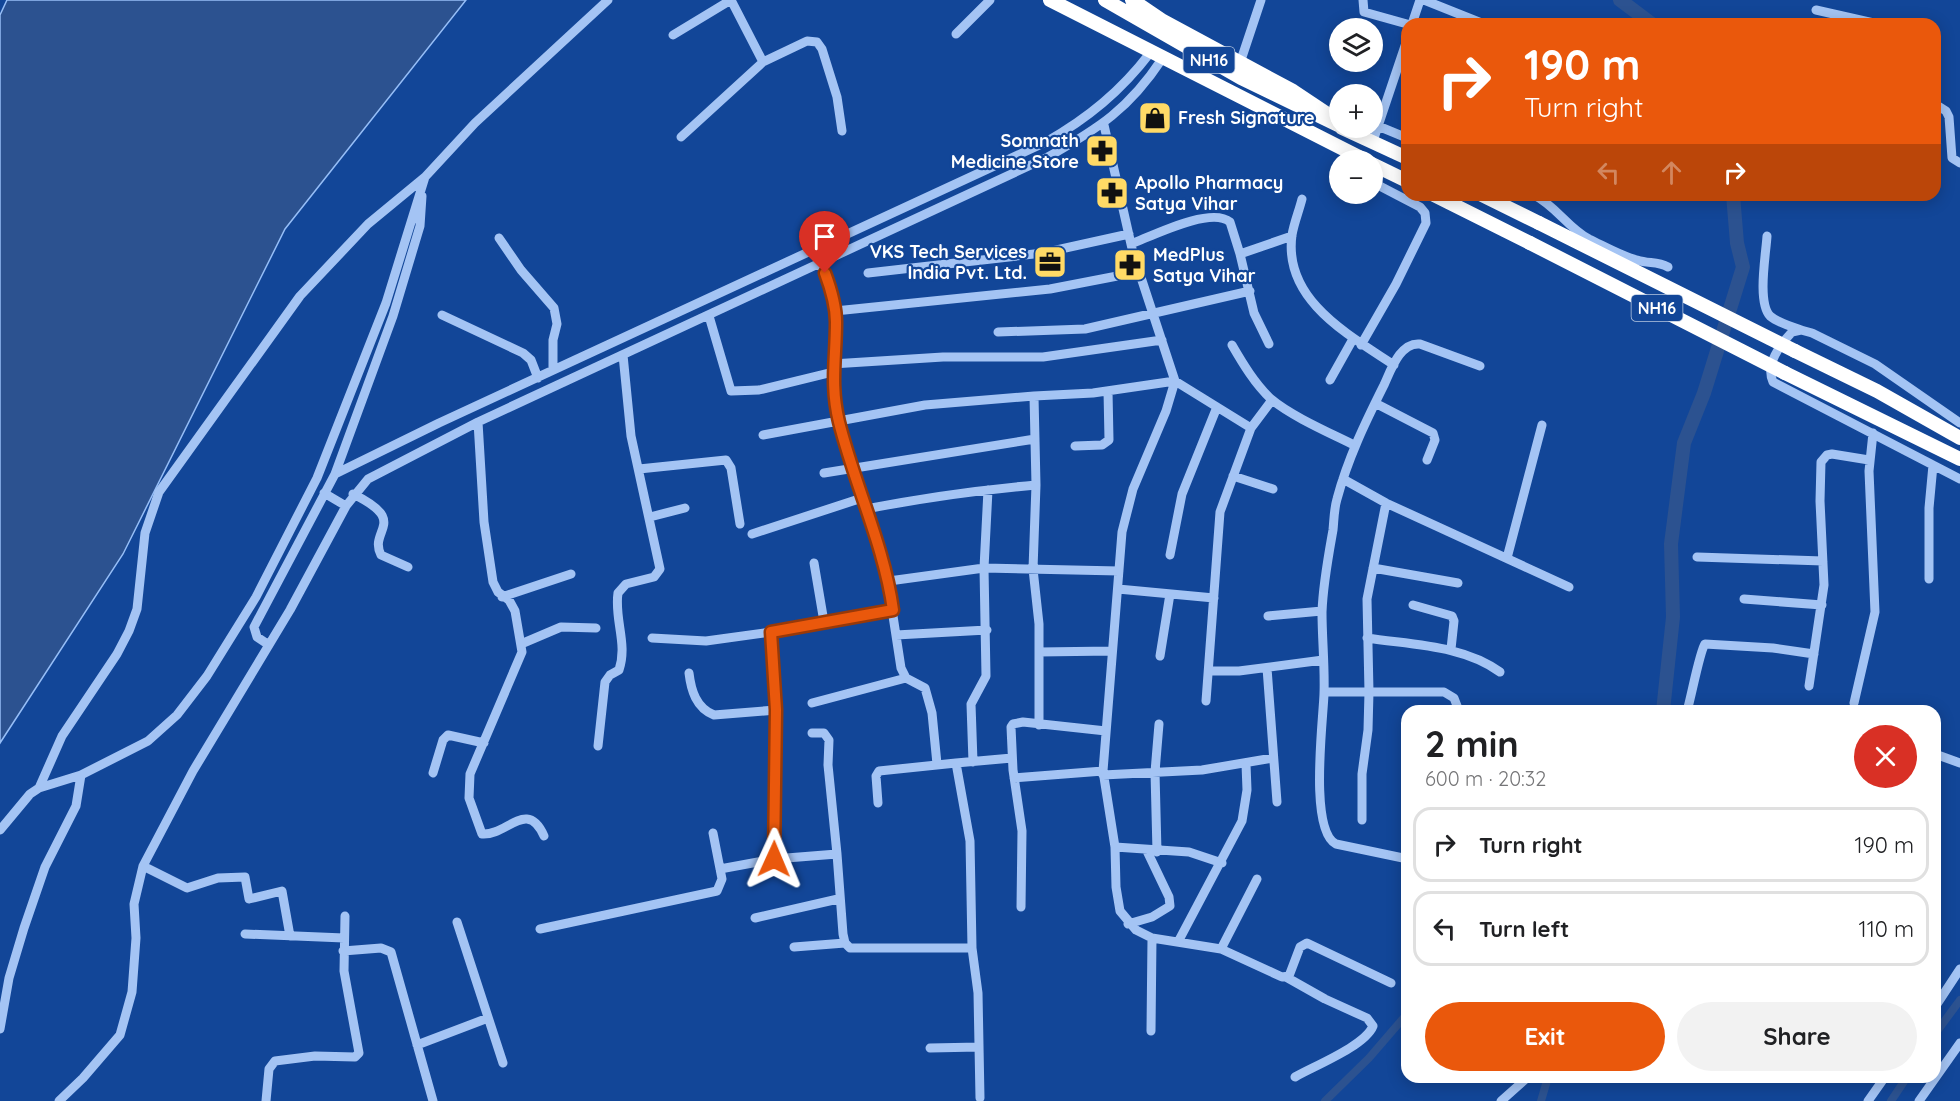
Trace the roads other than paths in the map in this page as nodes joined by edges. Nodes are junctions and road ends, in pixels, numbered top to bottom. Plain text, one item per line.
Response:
1 (608, 0) edge
2 (731, 0) edge
3 (990, 0) edge
4 (1050, 0) edge
5 (1105, 0) edge
6 (1132, 0) edge
7 (1260, 0) edge
8 (1363, 0) edge
9 (1422, 0) edge
10 (1816, 10) dead end
11 (1414, 18) edge
12 (1468, 18) edge
13 (1851, 18) edge
14 (1401, 22) edge
15 (956, 34) dead end
16 (673, 35) dead end
17 (1156, 56) junction
18 (1401, 60) edge
19 (763, 62) junction
20 (1240, 63) junction
21 (1941, 108) edge
22 (1329, 114) edge
23 (1383, 120) edge
24 (1329, 122) edge
25 (1104, 124) junction
26 (1383, 128) edge
27 (842, 131) dead end
28 (1401, 135) edge
29 (681, 137) dead end
30 (1370, 138) edge
31 (1379, 138) edge
32 (1378, 141) junction
33 (1345, 150) edge
34 (1401, 154) edge
35 (1960, 163) edge
36 (1383, 170) edge
37 (1401, 179) edge
38 (423, 181) junction
39 (1383, 188) edge
40 (1401, 197) edge
41 (1302, 199) dead end
42 (1408, 201) edge
43 (1446, 201) edge
44 (1494, 201) edge
45 (1546, 201) edge
46 (1292, 236) junction
47 (1767, 236) dead end
48 (498, 238) dead end
49 (1130, 239) junction
50 (1240, 254) junction
51 (821, 265) junction
52 (1668, 267) dead end
53 (1138, 272) junction
54 (868, 273) dead end
55 (1250, 291) junction
56 (835, 311) junction
57 (1153, 312) junction
58 (442, 315) dead end
59 (709, 316) junction
60 (1801, 330) junction
61 (998, 332) dead end
62 (1162, 340) junction
63 (1357, 342) junction
64 (1269, 344) dead end
65 (1232, 345) dead end
66 (623, 355) junction
67 (576, 360) junction
68 (1394, 365) junction
69 (1480, 366) dead end
70 (832, 368) junction
71 (553, 370) junction
72 (582, 374) junction
73 (538, 378) junction
74 (1330, 380) dead end
75 (1175, 381) junction
76 (1108, 391) junction
77 (1034, 396) junction
78 (1272, 400) junction
79 (1375, 403) junction
80 (1217, 407) junction
81 (478, 422) junction
82 (839, 422) junction
83 (1960, 423) edge
84 (1542, 425) dead end
85 (1251, 428) junction
86 (1873, 433) junction
87 (763, 435) dead end
88 (1960, 438) edge
89 (1035, 439) junction
90 (1354, 445) junction
91 (1075, 446) dead end
92 (1960, 459) edge
93 (1427, 460) dead end
94 (1869, 460) junction
95 (1933, 465) junction
96 (852, 468) junction
97 (639, 469) junction
98 (824, 473) dead end
99 (335, 474) junction
100 (1233, 476) junction
101 (1343, 479) junction
102 (1960, 479) edge
103 (1036, 485) junction
104 (1273, 489) dead end
105 (988, 490) junction
106 (324, 493) junction
107 (354, 494) junction
108 (862, 498) junction
109 (1386, 503) junction
110 (346, 506) junction
111 (685, 508) dead end
112 (866, 509) junction
113 (650, 517) junction
114 (740, 524) dead end
115 (752, 534) dead end
116 (1170, 555) dead end
117 (1697, 557) dead end
118 (1507, 558) junction
119 (1823, 561) junction
120 (814, 563) dead end
121 (408, 567) dead end
122 (984, 568) junction
123 (1373, 568) junction
124 (1033, 569) junction
125 (1119, 571) junction
126 (571, 574) dead end
127 (1929, 579) dead end
128 (889, 581) junction
129 (1458, 583) dead end
130 (1569, 587) dead end
131 (1118, 589) junction
132 (1170, 594) junction
133 (502, 597) junction
134 (1214, 598) junction
135 (1744, 599) dead end
136 (1413, 605) dead end
137 (1822, 605) junction
138 (893, 610) junction
139 (1322, 611) junction
140 (1268, 616) dead end
141 (824, 622) junction
142 (596, 628) dead end
143 (987, 630) junction
144 (771, 632) junction
145 (896, 635) junction
146 (652, 638) dead end
147 (1367, 638) junction
148 (264, 641) junction
149 (521, 644) junction
150 (1451, 649) junction
151 (1112, 651) junction
152 (1039, 652) junction
153 (1814, 654) junction
154 (1160, 656) dead end
155 (1323, 660) junction
156 (1267, 668) junction
157 (1210, 671) junction
158 (1500, 672) dead end
159 (689, 673) dead end
160 (906, 678) junction
161 (1809, 686) dead end
162 (1368, 692) junction
163 (1324, 693) junction
164 (1206, 701) dead end
165 (813, 703) dead end
166 (1854, 703) dead end
167 (1457, 705) edge
168 (1689, 705) edge
169 (776, 710) junction
170 (1160, 724) dead end
171 (1040, 725) junction
172 (1106, 731) junction
173 (812, 733) dead end
174 (484, 743) junction
175 (598, 746) dead end
176 (1941, 756) edge
177 (1012, 758) junction
178 (1273, 758) junction
179 (973, 762) junction
180 (956, 763) junction
181 (1960, 763) edge
182 (1246, 764) junction
183 (937, 765) junction
184 (1155, 772) junction
185 (433, 773) dead end
186 (1103, 773) junction
187 (81, 775) junction
188 (1014, 778) junction
189 (39, 788) junction
190 (1277, 802) dead end
191 (878, 803) dead end
192 (1362, 820) dead end
193 (0, 830) edge
194 (713, 833) dead end
195 (544, 836) dead end
196 (1115, 847) junction
197 (1152, 851) junction
198 (837, 854) junction
199 (1401, 858) edge
200 (774, 859) junction
201 (1222, 863) junction
202 (142, 866) junction
203 (720, 869) junction
204 (1257, 879) dead end
205 (838, 899) junction
206 (1021, 907) dead end
207 (345, 916) dead end
208 (755, 918) dead end
209 (457, 922) dead end
210 (1128, 924) junction
211 (540, 929) dead end
212 (245, 934) dead end
213 (290, 936) junction
214 (344, 938) junction
215 (1152, 938) junction
216 (1178, 942) junction
217 (845, 943) junction
218 (794, 947) dead end
219 (972, 948) junction
220 (1221, 948) junction
221 (343, 951) junction
222 (1960, 969) edge
223 (1286, 977) junction
224 (1391, 984) dead end
225 (1941, 998) edge
226 (488, 1018) junction
227 (0, 1029) edge
228 (1150, 1032) dead end
229 (1960, 1043) edge
230 (417, 1045) junction
231 (979, 1047) junction
232 (930, 1048) dead end
233 (504, 1063) dead end
234 (1941, 1070) edge
235 (1295, 1077) dead end
236 (1521, 1083) edge
237 (1881, 1083) edge
238 (1932, 1083) edge
239 (980, 1098) dead end
240 (59, 1101) edge
241 (266, 1101) edge
242 (433, 1101) edge
243 (1501, 1101) edge
244 (1868, 1101) edge
245 (1919, 1101) edge

1 - 38 street
2 - 16 street
2 - 19 street
3 - 15 street
4 - 17 highway, NH16
5 - 24 highway, NH16
6 - 20 highway
7 - 20 street
8 - 14 street
9 - 11 street
9 - 12 street
10 - 13 street
17 - 25 street
17 - 33 highway, NH16
17 - 67 street
18 - 23 street
19 - 27 street
19 - 29 street
20 - 22 highway
21 - 35 street
25 - 49 street
25 - 51 street
26 - 28 street
30 - 32 highway, NH16
31 - 32 street
32 - 34 highway, NH16
36 - 37 highway
38 - 99 street
38 - 187 street
38 - 189 street
39 - 40 street
41 - 46 street
42 - 63 street
43 - 92 highway, NH16, bridge
44 - 88 highway, NH16, bridge
45 - 52 street
46 - 50 street
46 - 63 street
47 - 60 street
48 - 71 street
49 - 50 street
49 - 53 street
49 - 54 street
50 - 55 street
51 - 56 street
51 - 59 street
53 - 56 street
53 - 57 street
55 - 57 street
55 - 64 street
56 - 70 street
57 - 61 street
57 - 62 street
58 - 73 street
59 - 66 street
59 - 70 street
60 - 83 street
60 - 86 street
62 - 70 street
62 - 75 street
63 - 68 street
63 - 74 street
65 - 78 street
66 - 72 street
66 - 97 street
67 - 71 street
67 - 72 street
68 - 69 street
68 - 79 street
70 - 82 street
71 - 73 street
72 - 81 street
73 - 99 street
75 - 76 street
75 - 80 street
75 - 125 street
76 - 77 street
76 - 91 street
77 - 82 street
77 - 89 street
78 - 85 street
78 - 90 street
79 - 90 street
79 - 93 street
80 - 85 street
80 - 116 street
81 - 107 street
81 - 133 street
82 - 87 street
82 - 96 street
84 - 118 street
85 - 100 street
86 - 94 street
86 - 95 street
89 - 96 street
89 - 103 street
90 - 101 street
94 - 119 street
94 - 166 street
95 - 102 street
95 - 127 street
96 - 98 street
96 - 108 street
97 - 113 street
97 - 114 street
99 - 106 street
100 - 104 street
100 - 134 street
101 - 109 street
101 - 139 street
103 - 105 street
103 - 124 street
105 - 112 street
105 - 122 street
106 - 110 street
106 - 148 street
107 - 110 street
107 - 121 street
108 - 112 street
108 - 115 street
109 - 118 street
109 - 123 street
110 - 148 street
111 - 113 street
112 - 128 street
113 - 175 street
117 - 119 street
118 - 130 street
119 - 137 street
120 - 141 street
122 - 124 street
122 - 128 street
122 - 143 street
123 - 129 street
123 - 147 street
124 - 125 street
124 - 152 street
125 - 131 street
126 - 133 street
128 - 138 street
131 - 132 street
131 - 151 street
132 - 134 street
132 - 154 street
133 - 149 street
134 - 157 street
135 - 137 street
136 - 150 street
137 - 153 street
138 - 141 street
138 - 145 street
139 - 140 street
139 - 155 street
141 - 144 street
142 - 149 street
143 - 145 street
143 - 179 street
144 - 146 street
144 - 169 street
145 - 160 street
147 - 150 street
147 - 162 street
148 - 202 street
149 - 174 street
150 - 158 street
151 - 152 street
151 - 172 street
152 - 171 street
153 - 161 street
153 - 168 street
155 - 156 street
155 - 163 street
156 - 157 street
156 - 178 street
157 - 164 street
159 - 169 street
160 - 165 street
160 - 183 street
162 - 163 street
162 - 167 street
162 - 192 street
163 - 199 street
169 - 200 street
170 - 184 street
171 - 172 street
171 - 177 street
172 - 186 street
173 - 198 street
174 - 185 street
174 - 195 street
176 - 181 street
177 - 179 street
177 - 188 street
178 - 182 street
178 - 190 street
179 - 180 street
180 - 183 street
180 - 219 street
182 - 184 street
182 - 201 street
183 - 191 street
184 - 186 street
184 - 197 street
186 - 188 street
186 - 196 street
187 - 189 street
187 - 227 street
188 - 206 street
189 - 193 street
194 - 203 street
196 - 197 street
196 - 210 street
197 - 201 street
197 - 210 street
198 - 200 street
198 - 205 street
200 - 203 street
201 - 216 street
202 - 213 street
202 - 240 street
203 - 211 street
204 - 220 street
205 - 208 street
205 - 217 street
207 - 214 street
209 - 226 street
210 - 215 street
212 - 213 street
213 - 214 street
214 - 221 street
215 - 216 street
215 - 228 street
216 - 220 street
217 - 218 street
217 - 219 street
219 - 231 street
220 - 223 street
221 - 230 street
221 - 241 street
222 - 225 street
223 - 224 street
223 - 235 street
226 - 230 street
226 - 233 street
229 - 234 street
230 - 242 street
231 - 232 street
231 - 239 street
236 - 243 street
237 - 244 street
238 - 245 street

